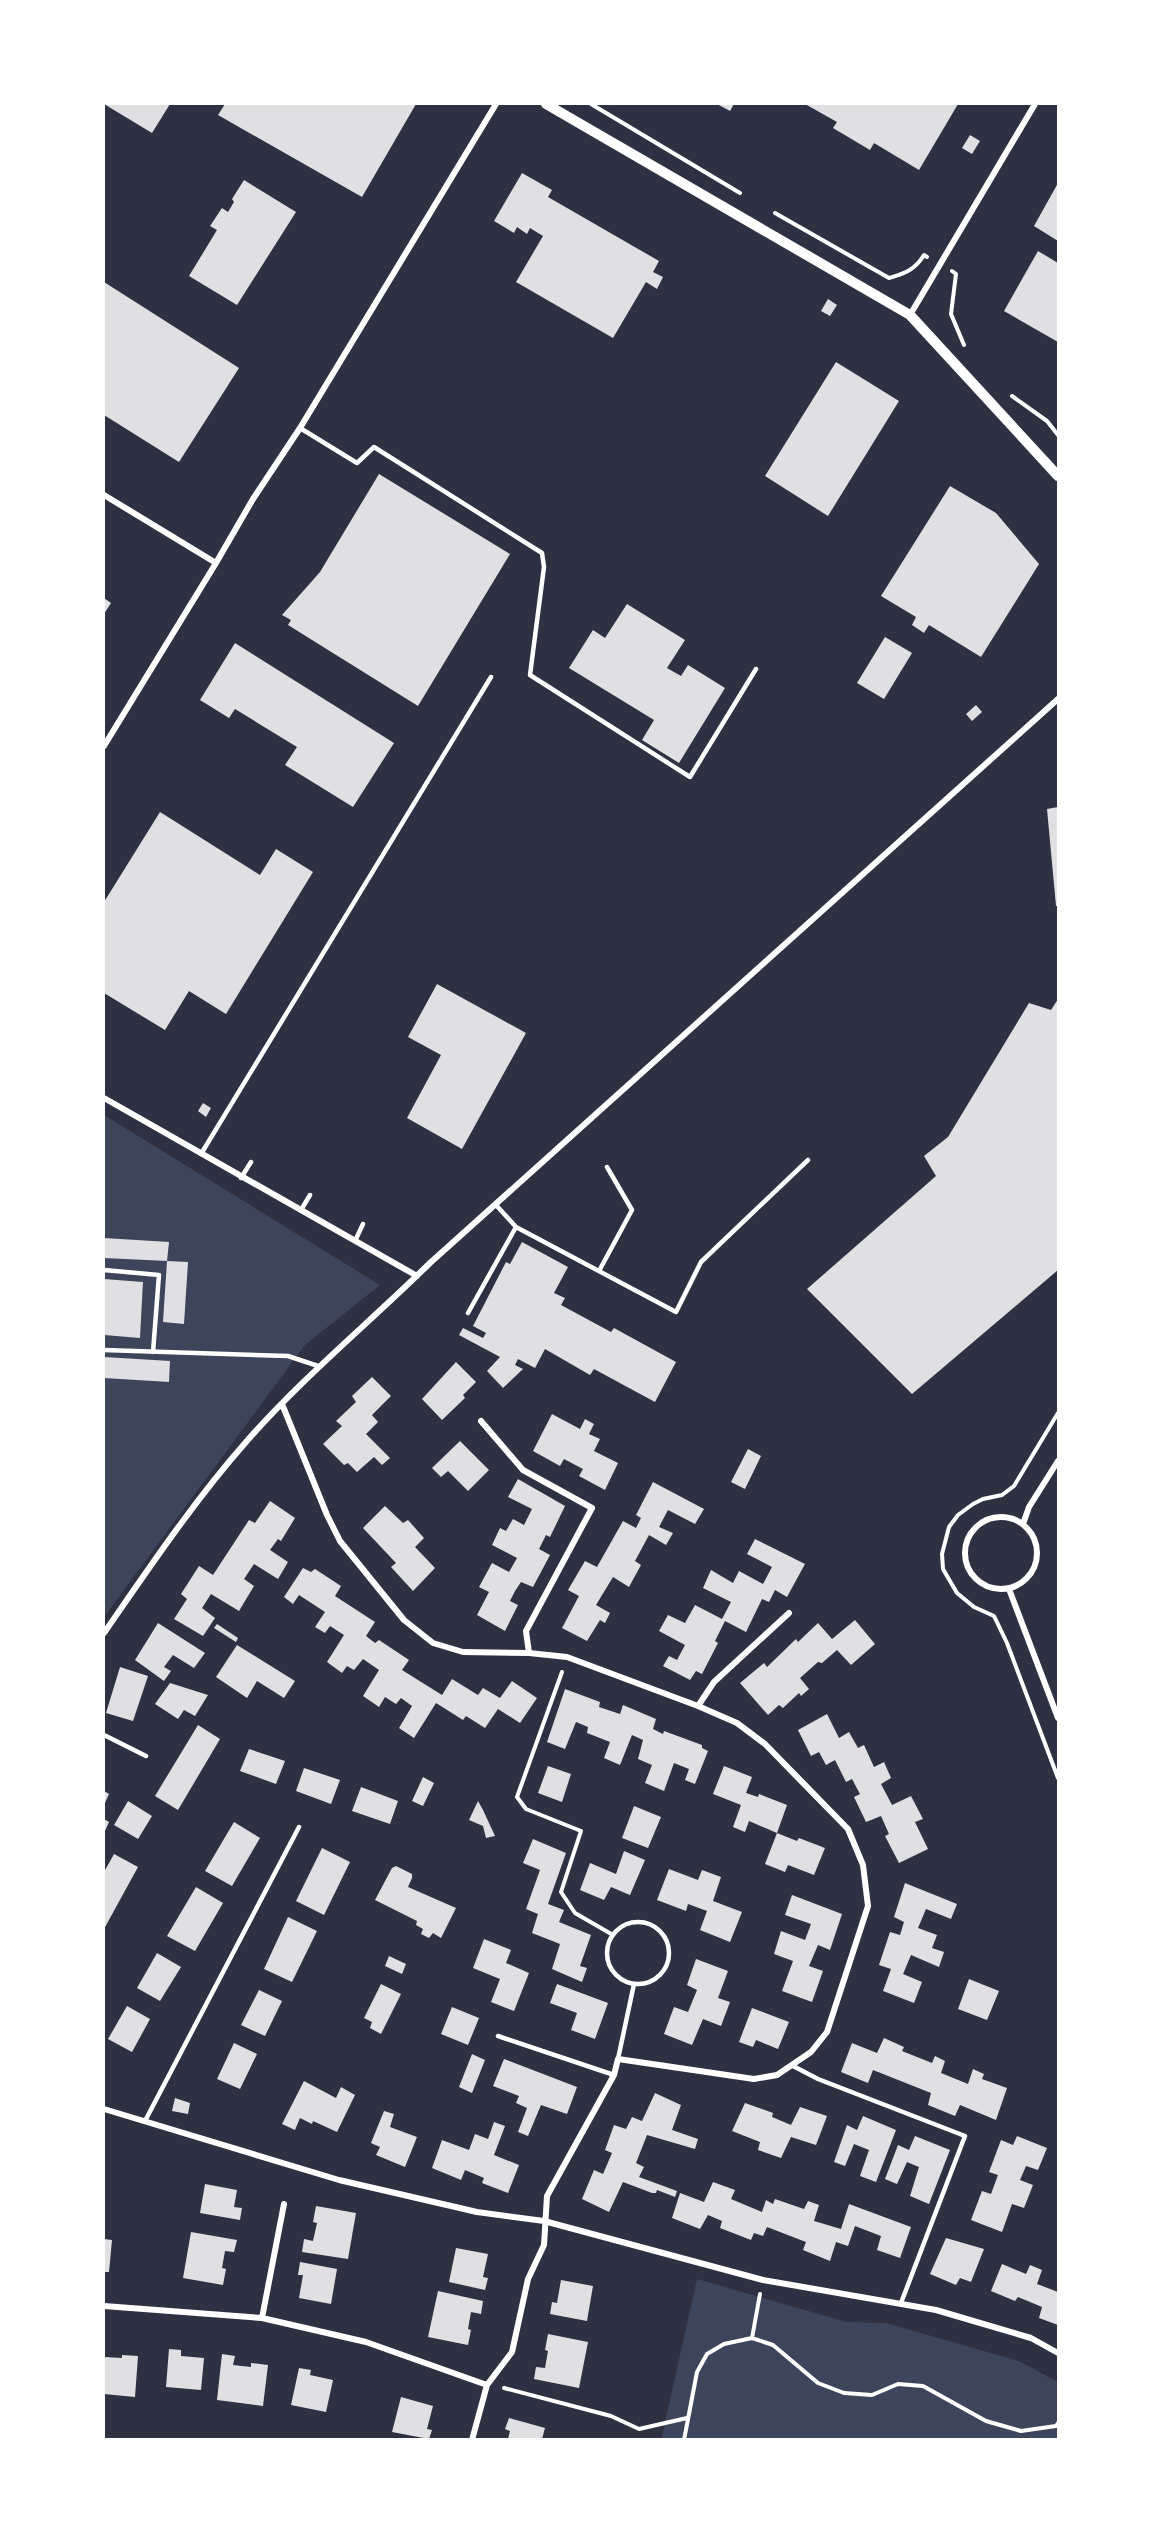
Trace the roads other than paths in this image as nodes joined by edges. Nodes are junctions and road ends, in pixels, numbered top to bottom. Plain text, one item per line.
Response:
1 (496, 104) edge
2 (546, 104) edge
3 (1035, 104) edge
4 (910, 315) junction
5 (300, 428) junction
6 (1059, 476) edge
7 (104, 495) edge
8 (216, 563) junction
9 (756, 669) dead end
10 (490, 677) dead end
11 (1059, 699) edge
12 (104, 746) edge
13 (104, 1098) edge
14 (201, 1154) junction
15 (808, 1160) dead end
16 (251, 1162) dead end
17 (607, 1167) dead end
18 (242, 1178) junction
19 (310, 1195) dead end
20 (496, 1205) junction
21 (302, 1210) junction
22 (363, 1224) dead end
23 (516, 1227) junction
24 (355, 1241) junction
25 (104, 1270) edge
26 (599, 1271) junction
27 (417, 1276) junction
28 (468, 1313) dead end
29 (104, 1350) edge
30 (153, 1352) junction
31 (318, 1366) junction
32 (282, 1404) junction
33 (481, 1421) dead end
34 (1059, 1461) edge
35 (1023, 1524) junction
36 (1009, 1589) junction
37 (789, 1613) dead end
38 (104, 1633) edge
39 (529, 1653) junction
40 (699, 1706) junction
41 (1059, 1718) edge
42 (104, 1735) edge
43 (146, 1756) dead end
44 (299, 1827) dead end
45 (634, 1984) junction
46 (498, 2036) dead end
47 (618, 2059) junction
48 (793, 2066) junction
49 (614, 2075) junction
50 (104, 2109) edge
51 (145, 2121) junction
52 (284, 2204) dead end
53 (544, 2221) junction
54 (901, 2303) junction
55 (104, 2306) edge
56 (262, 2318) junction
57 (1059, 2353) edge
58 (488, 2385) junction
59 (472, 2439) edge

1 - 5 street
2 - 4 street
3 - 4 street
4 - 6 street
5 - 8 street
5 - 9 lane
7 - 8 street
8 - 12 street
10 - 14 lane
11 - 20 street
13 - 14 street
14 - 18 street
15 - 26 lane
16 - 18 lane
17 - 26 lane
18 - 21 street
19 - 21 lane
20 - 23 lane
20 - 27 street
21 - 24 street
22 - 24 lane
23 - 26 lane
23 - 28 lane
24 - 27 street
25 - 30 lane
27 - 31 street
29 - 30 lane
30 - 31 lane
31 - 32 street
32 - 38 street
32 - 39 street
33 - 39 street
34 - 35 street
35 - 36 street
35 - 36 street
36 - 41 street
37 - 40 street
39 - 40 street
40 - 48 street
42 - 43 lane
44 - 51 lane
45 - 45 lane
45 - 47 lane
46 - 49 lane
47 - 48 street
47 - 49 street
48 - 54 lane
49 - 53 street
50 - 51 street
51 - 53 street
52 - 56 street
53 - 54 street
53 - 58 street
54 - 57 street
55 - 56 street
56 - 58 street
58 - 59 street

